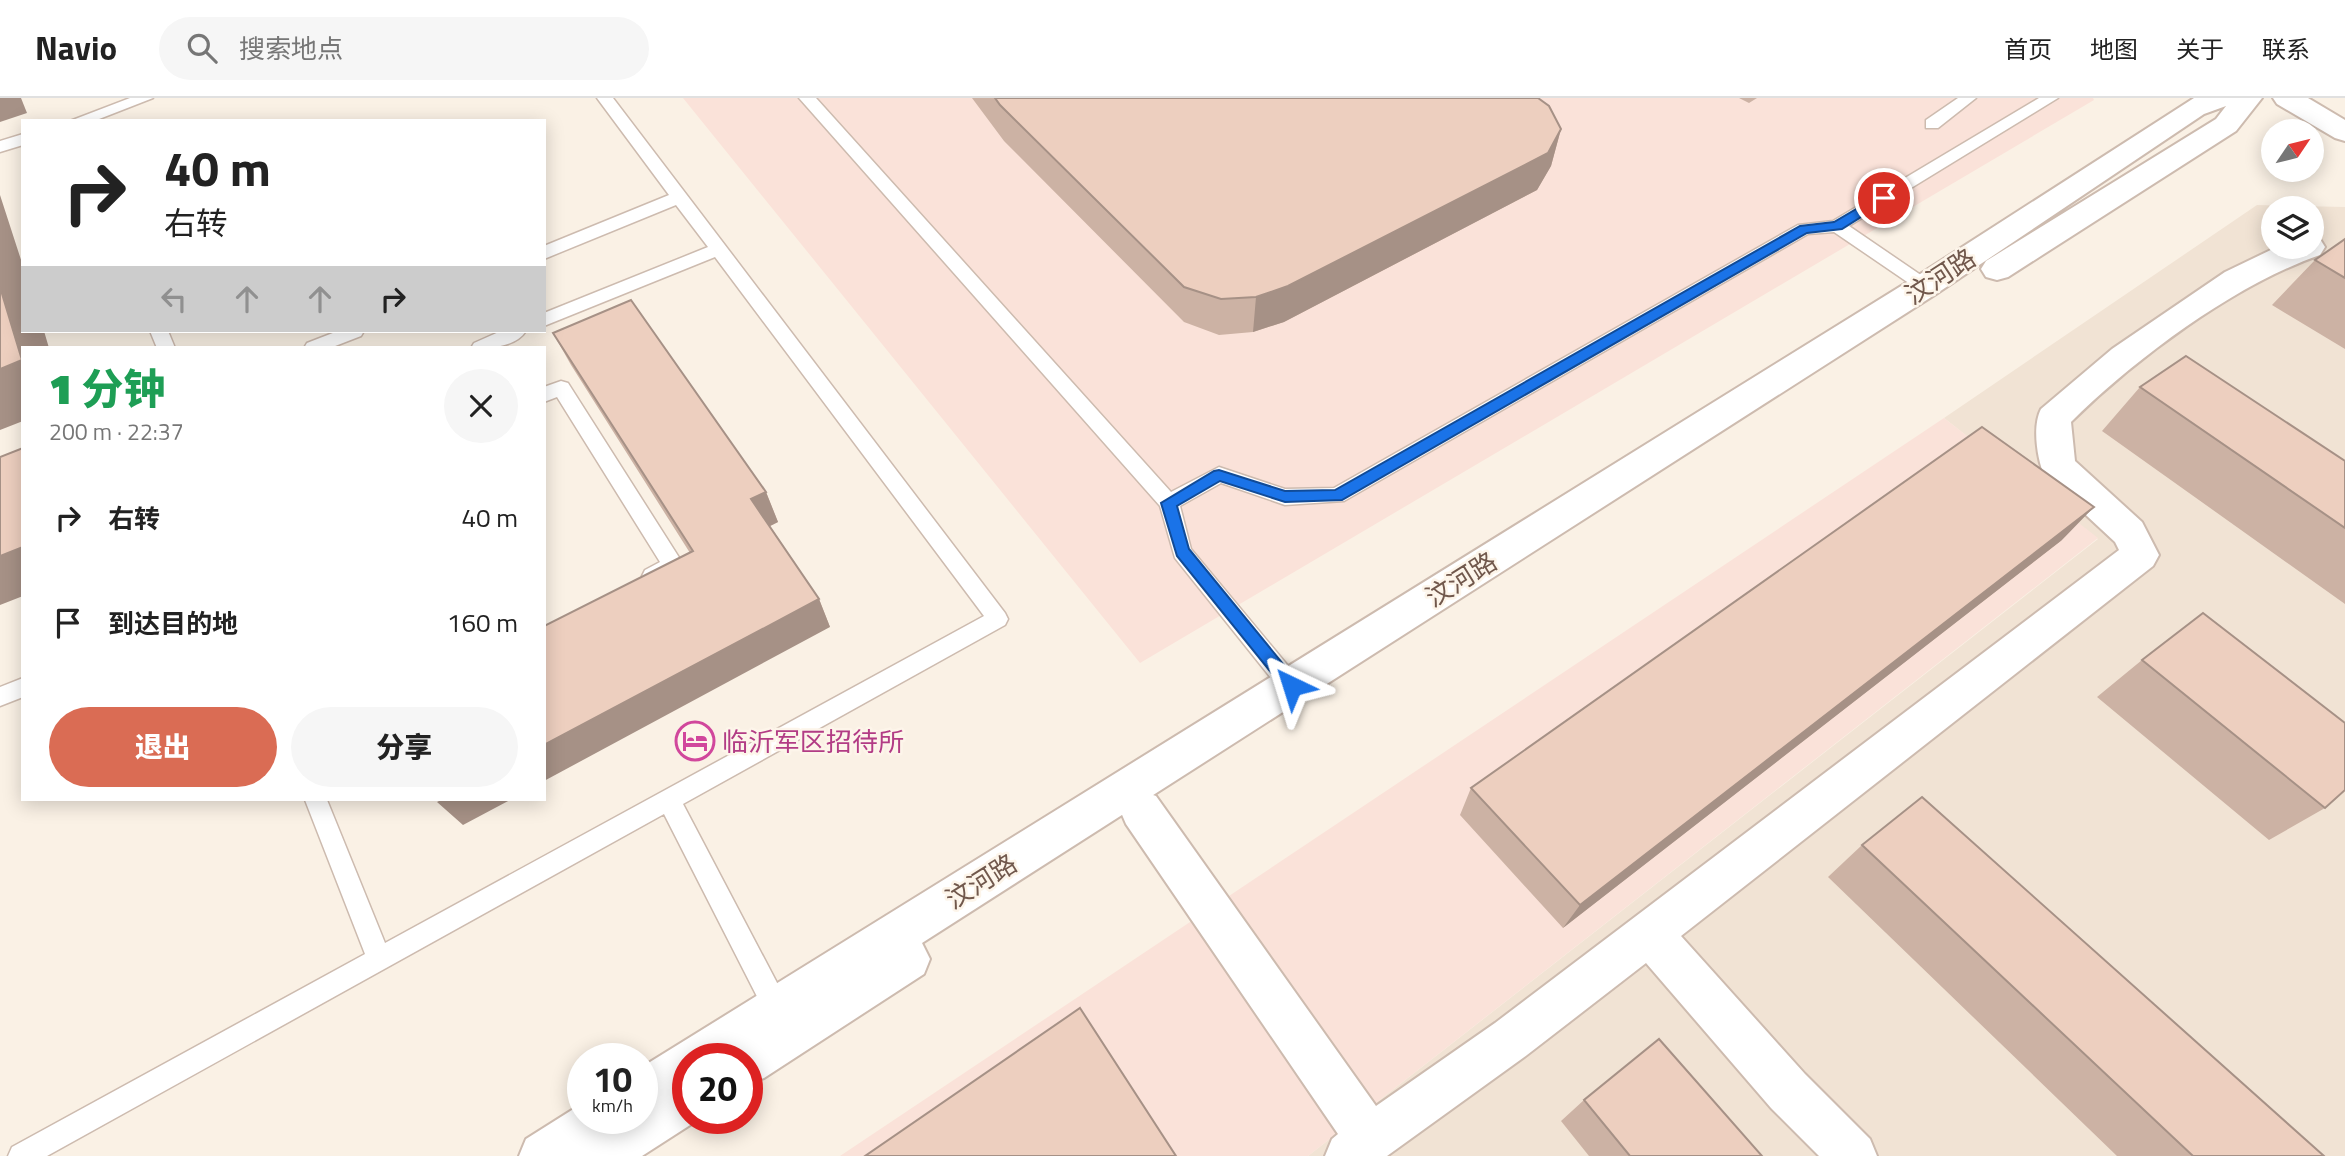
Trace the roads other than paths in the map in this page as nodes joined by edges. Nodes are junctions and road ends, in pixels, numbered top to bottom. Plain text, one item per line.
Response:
1 (145, 98) edge
2 (605, 98) edge
3 (807, 98) edge
4 (1968, 98) edge
5 (2050, 98) edge
6 (2221, 98) edge
7 (2248, 98) edge
8 (2287, 98) edge
9 (2293, 98) edge
10 (84, 119) edge
11 (2345, 122) edge
12 (1932, 124) dead end
13 (2345, 132) edge
14 (21, 140) edge
15 (0, 147) edge
16 (679, 197) junction
17 (1837, 226) junction
18 (720, 249) junction
19 (546, 252) edge
20 (2272, 259) edge
21 (1925, 286) junction
22 (546, 319) edge
23 (513, 333) edge
24 (484, 346) edge
25 (546, 394) edge
26 (1169, 503) junction
27 (638, 583) edge
28 (1292, 686) junction
29 (21, 688) edge
30 (0, 697) edge
31 (669, 800) junction
32 (316, 801) edge
33 (1141, 810) junction
34 (1649, 933) junction
35 (379, 959) junction
36 (777, 1009) junction
37 (723, 1043) edge
38 (763, 1051) edge
39 (672, 1109) edge
40 (578, 1134) edge
41 (1359, 1147) edge
42 (21, 1156) edge
43 (543, 1156) edge
44 (598, 1156) edge
45 (1853, 1156) edge

1 - 10 lane
2 - 16 lane
3 - 26 lane
4 - 12 lane
5 - 17 lane
6 - 21 street, 汶河路
7 - 33 street, 汶河路
8 - 13 street
9 - 11 street
14 - 15 lane
16 - 18 lane
16 - 19 lane
17 - 21 lane
17 - 26 lane
18 - 22 lane
18 - 31 lane
20 - 34 street
21 - 28 street, 汶河路
23 - 24 lane
25 - 27 lane
26 - 28 lane
28 - 36 street, 汶河路
29 - 30 lane
31 - 35 lane
31 - 36 lane
32 - 35 lane
33 - 38 street, 汶河路
33 - 41 street
34 - 41 street
34 - 45 street
35 - 42 lane
36 - 37 street, 汶河路
39 - 44 street
40 - 43 street

